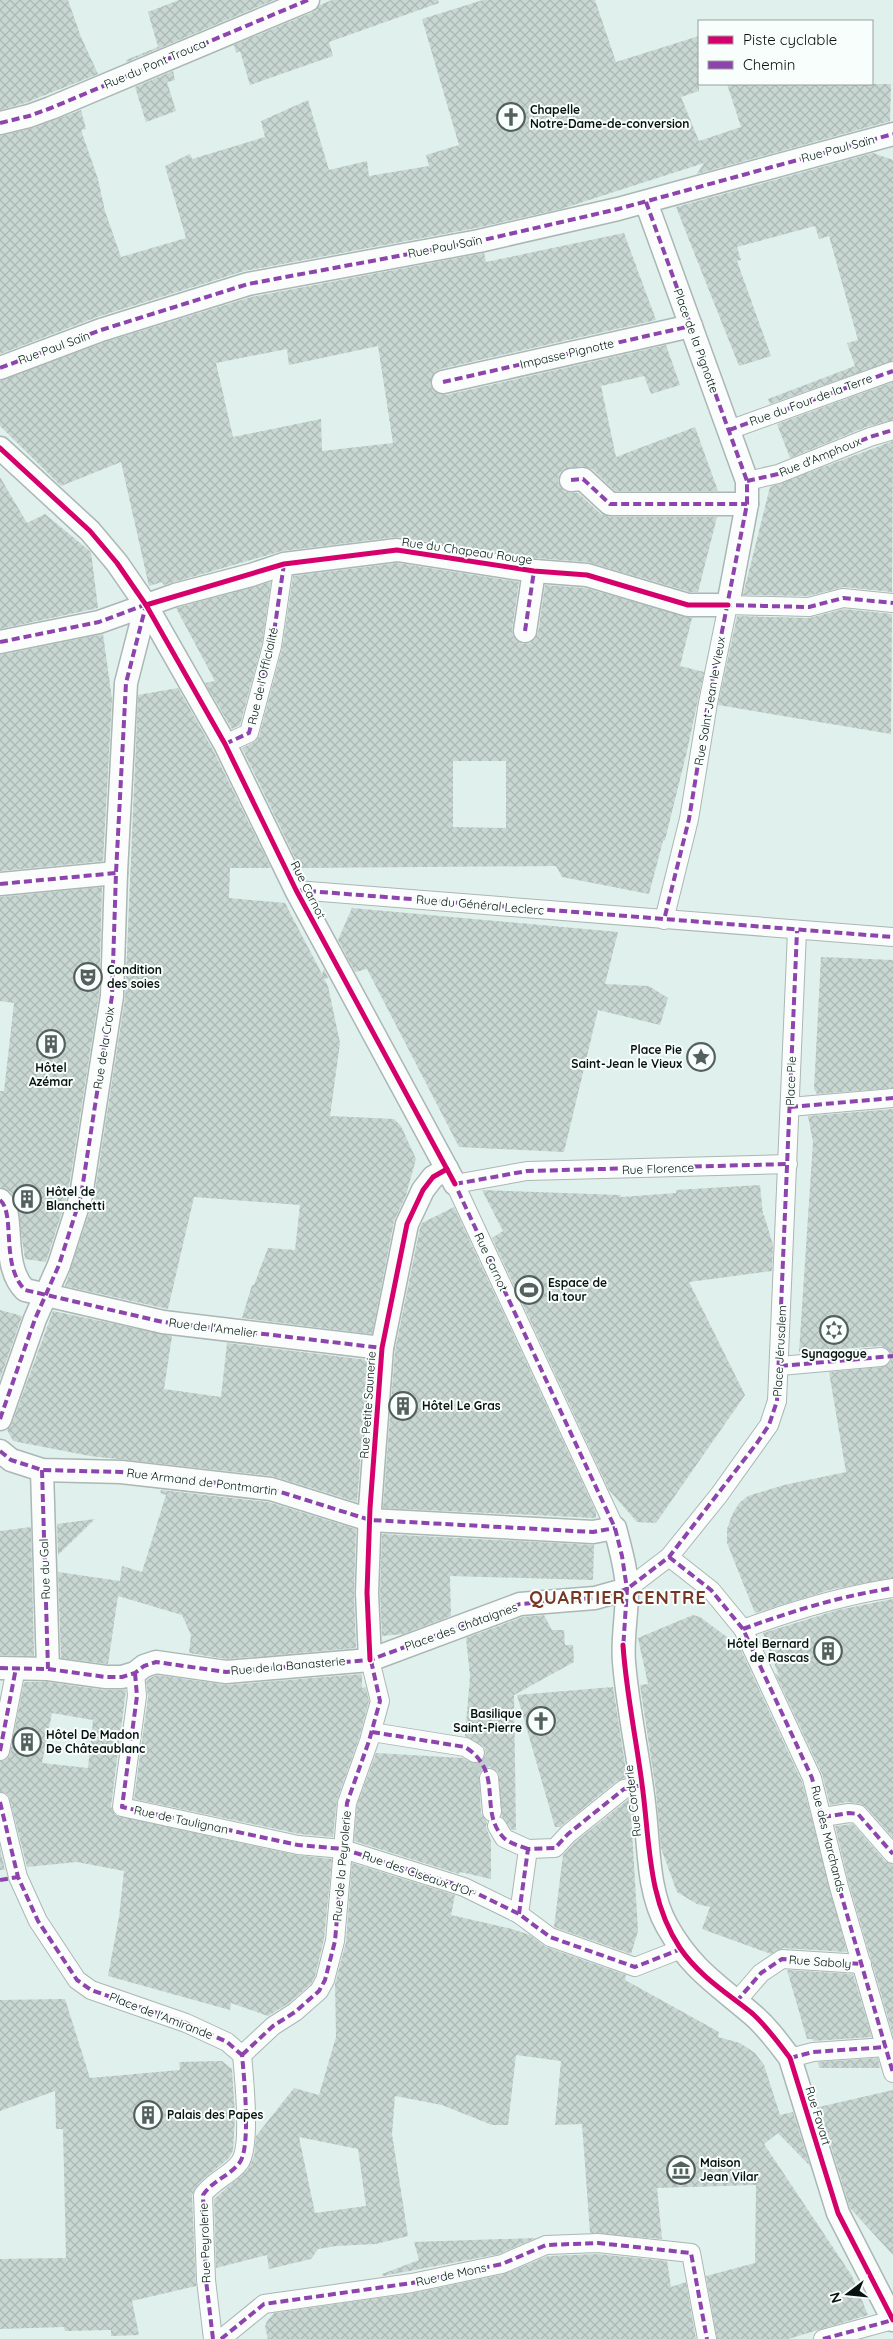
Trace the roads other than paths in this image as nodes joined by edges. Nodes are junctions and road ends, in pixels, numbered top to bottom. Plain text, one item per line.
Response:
1 (308, 0) edge
2 (0, 123) edge
3 (893, 134) edge
4 (646, 202) junction
5 (691, 326) junction
6 (0, 368) edge
7 (893, 370) edge
8 (443, 382) dead end
9 (728, 430) junction
10 (893, 430) edge
11 (0, 448) edge
12 (571, 480) dead end
13 (746, 481) junction
14 (747, 504) junction
15 (284, 564) junction
16 (534, 571) junction
17 (893, 603) edge
18 (146, 605) junction
19 (728, 606) junction
20 (525, 631) dead end
21 (0, 642) edge
22 (226, 744) junction
23 (116, 873) junction
24 (0, 884) edge
25 (296, 890) junction
26 (664, 920) junction
27 (797, 931) junction
28 (893, 937) edge
29 (893, 1098) edge
30 (790, 1107) junction
31 (788, 1164) junction
32 (451, 1177) junction
33 (0, 1200) edge
34 (786, 1230) joint
35 (47, 1296) junction
36 (382, 1348) junction
37 (881, 1358) dead end
38 (780, 1366) junction
39 (0, 1419) edge
40 (0, 1451) edge
41 (42, 1470) junction
42 (370, 1520) junction
43 (615, 1528) junction
44 (670, 1557) junction
45 (893, 1588) edge
46 (627, 1589) junction
47 (738, 1623) junction
48 (370, 1660) junction
49 (8, 1668) edge
50 (48, 1669) junction
51 (135, 1673) junction
52 (370, 1736) junction
53 (0, 1751) edge
54 (475, 1753) tunnel mouth
55 (489, 1778) tunnel mouth
56 (642, 1785) junction
57 (0, 1802) edge
58 (823, 1818) junction
59 (343, 1849) junction
60 (528, 1849) junction
61 (893, 1854) edge
62 (519, 1914) junction
63 (681, 1949) junction
64 (862, 1964) junction
65 (736, 2002) junction
66 (886, 2047) junction
67 (242, 2055) junction
68 (790, 2058) junction
69 (893, 2072) edge
70 (893, 2320) edge
71 (212, 2339) edge
72 (221, 2339) edge
73 (707, 2339) edge
74 (823, 2339) edge

1 - 2 street, Rue du Pont Trouca
3 - 4 street, Rue Paul Saïn
4 - 5 street, Place de la Pignotte
4 - 6 street, Rue Paul Saïn
5 - 8 street, Impasse Pignotte
5 - 9 street, Place de la Pignotte
7 - 9 street, Rue du Four de la Terre
9 - 13 street, Place de la Pignotte
10 - 13 street, Rue d'Amphoux
11 - 18 street, Rue Carnot
12 - 14 street
13 - 14 street, Rue Saint-Jean le Vieux
14 - 19 street, Rue Saint-Jean le Vieux
15 - 16 street, Rue du Chapeau Rouge
15 - 18 street, Rue du Chapeau Rouge
15 - 22 street, Rue de l'Officialité
16 - 19 street, Rue du Chapeau Rouge
16 - 20 street, Rue du Chapeau Rouge
17 - 19 street, Rue du Chapeau Rouge
18 - 21 street, Rue du Chapeau Rouge
18 - 22 street, Rue Carnot
18 - 23 street, Rue de la Croix
19 - 26 street, Rue Saint-Jean le Vieux
22 - 25 street, Rue Carnot
23 - 24 street
23 - 35 street, Rue de la Croix
25 - 26 street, Rue du Général Leclerc
25 - 32 street, Rue Carnot
26 - 27 street, Rue du Général Leclerc
27 - 28 street, Rue du Général Leclerc
27 - 30 street, Place Pie
29 - 30 street
30 - 31 street, Place Pie
31 - 32 street, Rue Florence
31 - 34 street, Place Pie
32 - 36 street, Rue Petite Saunerie
32 - 43 street, Rue Carnot
33 - 35 street, Rue de l'Amelier
34 - 38 street, Place Jérusalem
35 - 36 street, Rue de l'Amelier
35 - 39 street, Rue de la Croix
36 - 42 street, Rue Petite Saunerie
37 - 38 street
38 - 44 street, Place Jérusalem
40 - 41 street, Rue Armand de Pontmartin
41 - 42 street, Rue Armand de Pontmartin
41 - 50 street, Rue du Gal
42 - 43 street, Rue Armand de Pontmartin
42 - 48 street, Rue Petite Saunerie
43 - 46 street, Rue Corderie
44 - 46 street, Place Jérusalem
44 - 47 street, Rue des Marchands
45 - 47 street
46 - 48 street, Place des Châtaignes
46 - 56 street, Rue Corderie
47 - 58 street, Rue des Marchands
48 - 51 street, Rue de la Banasterie
48 - 52 street
49 - 50 street, Rue de la Banasterie
49 - 53 street
50 - 51 street, Rue de la Banasterie
51 - 59 street, Rue de Taulignan
52 - 54 street
52 - 59 street, Rue de la Peyrolerie
55 - 60 street
56 - 60 street
56 - 63 street, Rue Corderie
57 - 67 street, Place de l'Amirande
58 - 61 street
58 - 64 street, Rue des Marchands
59 - 62 street, Rue des Ciseaux d'Or
59 - 67 street, Rue de la Peyrolerie
60 - 62 street
62 - 63 street, Rue des Ciseaux d'Or
63 - 65 street, Rue Favart
64 - 65 street, Rue Saboly
64 - 66 street, Rue des Marchands
65 - 68 street, Rue Favart
66 - 68 street
66 - 69 street, Rue des Marchands
67 - 71 street, Rue Peyrolerie
68 - 70 street, Rue Favart
70 - 74 street
72 - 73 street, Rue de Mons

